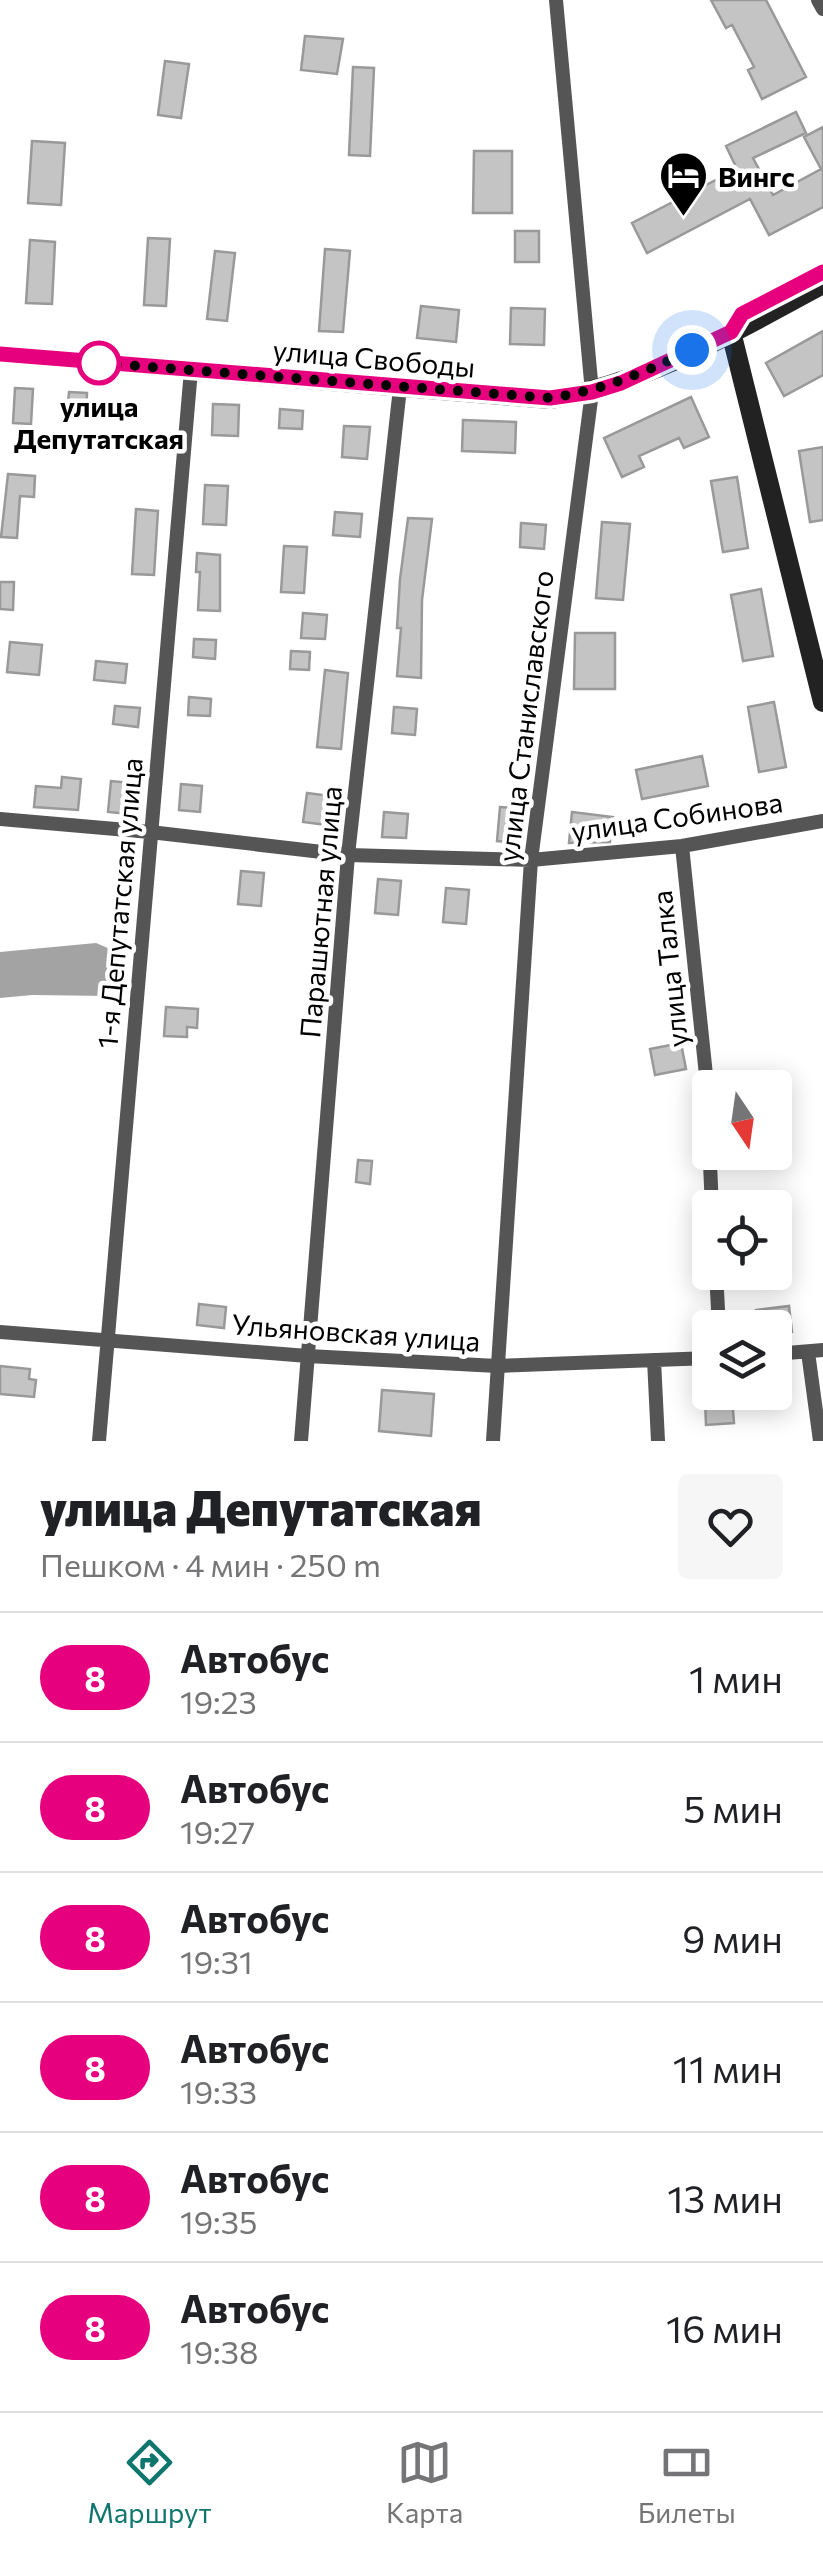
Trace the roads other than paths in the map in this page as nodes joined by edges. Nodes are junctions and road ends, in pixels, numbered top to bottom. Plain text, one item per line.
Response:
1 (556, 0) edge
2 (818, 0) edge
3 (823, 9) edge
4 (823, 272) edge
5 (823, 284) edge
6 (731, 332) junction
7 (0, 354) edge
8 (191, 370) junction
9 (400, 388) junction
10 (592, 392) junction
11 (823, 702) edge
12 (0, 819) edge
13 (823, 821) edge
14 (150, 832) junction
15 (682, 846) junction
16 (348, 855) junction
17 (531, 860) junction
18 (711, 1190) edge
19 (0, 1332) edge
20 (107, 1338) junction
21 (816, 1351) edge
22 (308, 1356) junction
23 (692, 1359) edge
24 (654, 1360) junction
25 (497, 1366) junction
26 (99, 1441) edge
27 (301, 1441) edge
28 (493, 1441) edge
29 (658, 1441) edge
30 (820, 1441) edge

1 - 10 street, улица Станиславского
2 - 3 street
4 - 6 street, улица Свободы
5 - 6 street, улица Свободы
6 - 10 street, улица Свободы
6 - 11 street
7 - 8 street, улица Свободы
8 - 9 street, улица Свободы
8 - 14 street, 1-я Депутатская улица
9 - 10 street, улица Свободы
9 - 16 street, Парашютная улица
10 - 17 street, улица Станиславского
12 - 14 street, улица Собинова
13 - 15 street, улица Собинова
14 - 16 street, улица Собинова
14 - 20 street, 1-я Депутатская улица
15 - 17 street, улица Собинова
15 - 18 street, улица Талка
16 - 17 street, улица Собинова
16 - 22 street, Парашютная улица
17 - 25 street, улица Станиславского
19 - 20 street, Ульяновская улица
20 - 22 street, Ульяновская улица
20 - 26 street, 1-я Депутатская улица
21 - 30 street
22 - 25 street, Ульяновская улица
22 - 27 street, Парашютная улица
23 - 24 street, Ульяновская улица
24 - 25 street, Ульяновская улица
24 - 29 street
25 - 28 street, улица Станиславского

